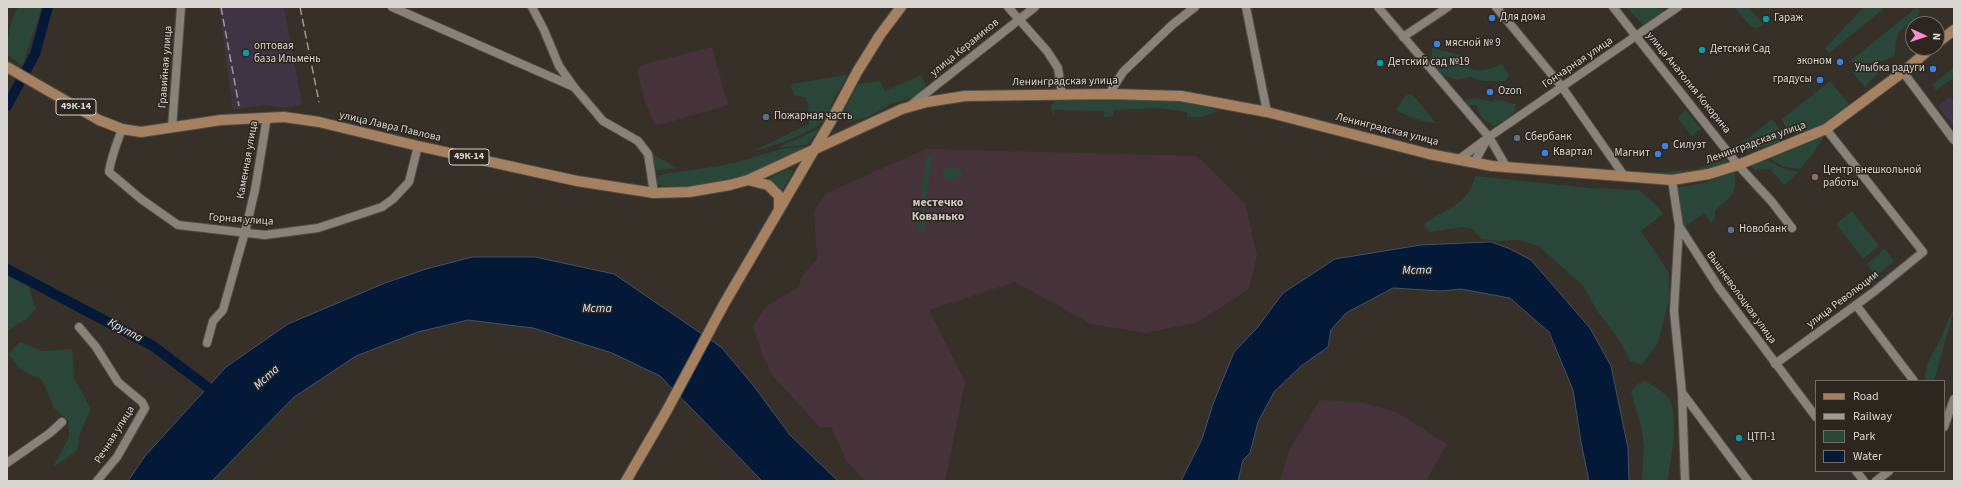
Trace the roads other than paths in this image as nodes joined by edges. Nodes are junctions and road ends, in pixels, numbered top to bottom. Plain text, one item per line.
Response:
1 (181, 7) edge
2 (392, 7) edge
3 (532, 7) edge
4 (901, 7) edge
5 (1008, 7) edge
6 (1035, 7) edge
7 (1195, 7) edge
8 (1246, 7) edge
9 (1378, 7) edge
10 (1448, 7) edge
11 (1496, 7) edge
12 (1613, 7) edge
13 (1678, 7) edge
14 (1019, 19) junction
15 (1954, 30) edge
16 (1403, 37) junction
17 (1636, 37) junction
18 (1945, 37) edge
19 (1922, 56) edge
20 (11, 69) edge
21 (1903, 72) junction
22 (574, 87) junction
23 (1562, 87) junction
24 (1062, 94) junction
25 (1109, 94) junction
26 (909, 107) junction
27 (1267, 112) junction
28 (267, 116) junction
29 (172, 128) junction
30 (122, 129) junction
31 (1826, 129) junction
32 (1489, 137) junction
33 (1954, 140) edge
34 (418, 146) junction
35 (812, 152) junction
36 (1458, 160) junction
37 (1474, 163) junction
38 (1738, 165) junction
39 (1507, 168) junction
40 (1625, 177) junction
41 (748, 180) junction
42 (1672, 180) junction
43 (654, 193) junction
44 (778, 210) junction
45 (1679, 226) junction
46 (1792, 228) dead end
47 (245, 232) junction
48 (1856, 305) junction
49 (80, 327) dead end
50 (207, 343) dead end
51 (1775, 364) junction
52 (1913, 380) edge
53 (1682, 393) junction
54 (1954, 400) edge
55 (1815, 417) edge
56 (62, 422) dead end
57 (1945, 424) edge
58 (7, 463) edge
59 (1857, 472) edge
60 (1888, 472) edge
61 (97, 481) edge
62 (626, 481) edge
63 (1685, 481) edge
64 (1748, 481) edge
65 (1864, 481) edge
66 (1876, 481) edge

1 - 29 street, Гравийная улица
2 - 22 street
3 - 22 street
4 - 35 main road
5 - 14 street
6 - 14 street, улица Керамиков
7 - 25 street
8 - 27 street
9 - 16 street
10 - 16 street
11 - 23 street
12 - 17 street, улица Анатолия Кокорина
13 - 17 street, Гончарная улица
14 - 24 street
14 - 26 street, улица Керамиков
15 - 18 main road
16 - 32 street
17 - 23 street, Гончарная улица
17 - 38 street, улица Анатолия Кокорина
19 - 21 main road, Ленинградская улица
20 - 30 main road, 49К-14
21 - 31 main road, Ленинградская улица
21 - 33 street
22 - 43 street
23 - 32 street, Гончарная улица
23 - 40 street
24 - 25 main road, Ленинградская улица
24 - 26 main road, Ленинградская улица
25 - 27 main road, Ленинградская улица
26 - 35 main road, Ленинградская улица
27 - 36 main road, Ленинградская улица
28 - 29 main road, улица Лавра Павлова / 49К-14
28 - 34 main road, улица Лавра Павлова / 49К-14
28 - 47 street, Каменная улица
29 - 30 main road, улица Лавра Павлова / 49К-14
30 - 47 street, Горная улица
31 - 38 main road, Ленинградская улица
31 - 48 street, улица Революции
32 - 36 street, Гончарная улица
32 - 37 street, Гончарная улица
32 - 39 street
34 - 43 main road, улица Лавра Павлова / 49К-14
34 - 47 street, Горная улица
35 - 41 main road, улица Лавра Павлова / 49К-14
35 - 44 main road
36 - 37 main road, Ленинградская улица
37 - 39 main road, Ленинградская улица
38 - 42 main road, Ленинградская улица
38 - 46 street, улица Анатолия Кокорина
39 - 40 main road, Ленинградская улица
40 - 42 main road, Ленинградская улица
41 - 43 main road, улица Лавра Павлова / 49К-14
41 - 44 main road
42 - 45 street, Вышневолоцкая улица
44 - 62 main road
45 - 51 street, Вышневолоцкая улица
45 - 53 street
47 - 50 street, Каменная улица
48 - 51 street, улица Революции
48 - 52 street
49 - 61 street, Речная улица
51 - 55 street, Вышневолоцкая улица
53 - 63 street
53 - 64 street
54 - 57 street
56 - 58 street
59 - 65 street
60 - 66 street

